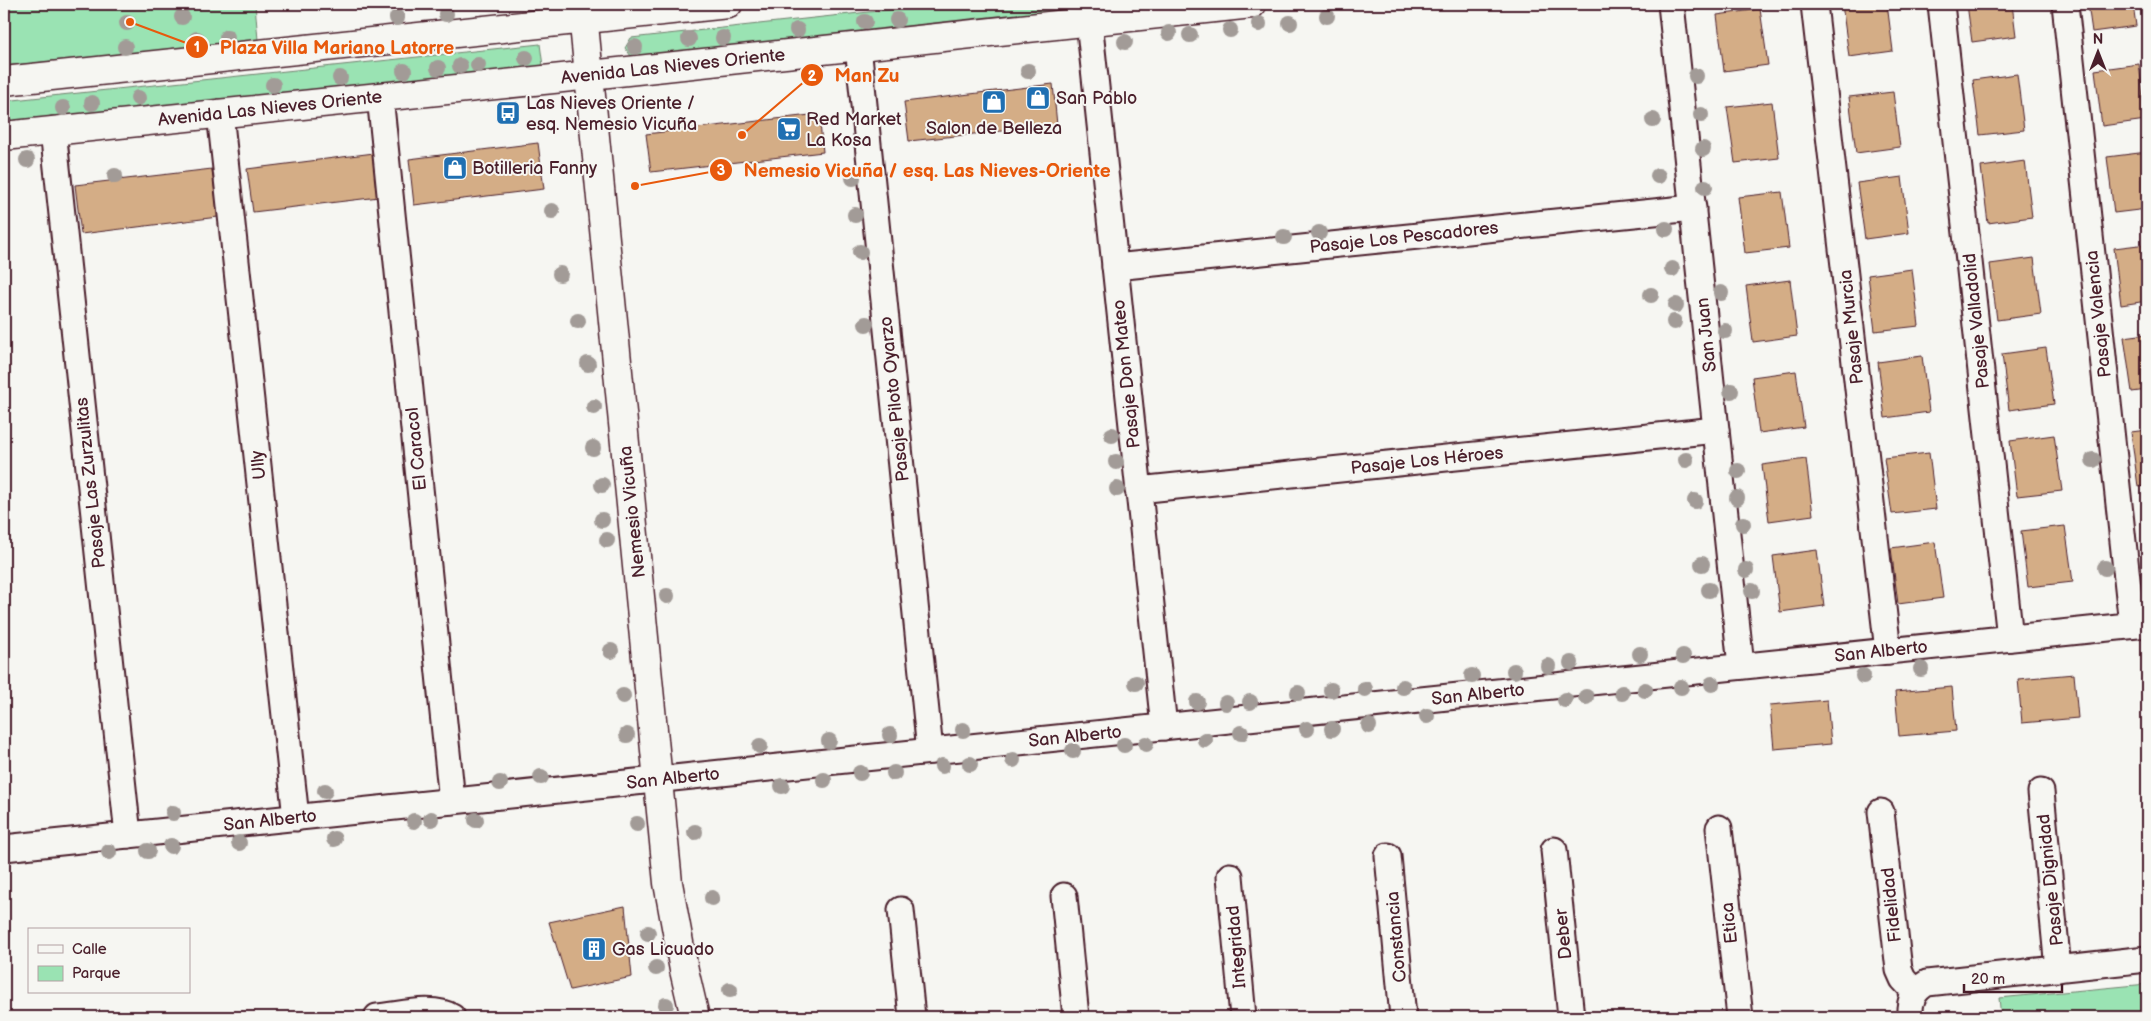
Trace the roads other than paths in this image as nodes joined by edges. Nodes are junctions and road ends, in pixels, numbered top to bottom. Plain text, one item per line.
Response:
1 (728, 4) edge
2 (1252, 4) edge
3 (1671, 4) edge
4 (1814, 4) edge
5 (1941, 4) edge
6 (2064, 4) edge
7 (582, 11) edge
8 (1089, 21) junction
9 (858, 46) junction
10 (588, 76) junction
11 (4, 81) edge
12 (380, 96) junction
13 (220, 113) junction
14 (53, 130) junction
15 (4, 136) edge
16 (1693, 208) junction
17 (1115, 267) junction
18 (1716, 430) junction
19 (1138, 490) junction
20 (2140, 624) edge
21 (2010, 638) junction
22 (1888, 650) junction
23 (1741, 666) junction
24 (1164, 726) junction
25 (930, 751) junction
26 (658, 779) junction
27 (2041, 792) dead end
28 (452, 801) junction
29 (1881, 812) dead end
30 (296, 818) junction
31 (1719, 828) dead end
32 (128, 835) junction
33 (4, 848) edge
34 (1554, 850) dead end
35 (1388, 856) dead end
36 (1230, 876) dead end
37 (1064, 896) dead end
38 (901, 910) dead end
39 (2147, 960) edge
40 (2058, 968) junction
41 (1915, 992) junction
42 (377, 1017) edge
43 (452, 1017) edge
44 (695, 1017) edge
45 (912, 1017) edge
46 (1076, 1017) edge
47 (1242, 1017) edge
48 (1403, 1017) edge
49 (1571, 1017) edge
50 (1740, 1017) edge
51 (1910, 1017) edge

1 - 7 street
2 - 8 street, Avenida Las Nieves Oriente
3 - 16 street, San Juan
4 - 22 street, Pasaje Murcia
5 - 21 street, Pasaje Valladolid
6 - 20 street, Pasaje Valencia
7 - 10 street, Nemesio Vicuña
7 - 11 street
8 - 9 street, Avenida Las Nieves Oriente
8 - 17 street, Pasaje Don Mateo
9 - 10 street, Avenida Las Nieves Oriente
9 - 25 street, Pasaje Piloto Oyarzo
10 - 12 street, Avenida Las Nieves Oriente
10 - 26 street, Nemesio Vicuña
12 - 13 street, Avenida Las Nieves Oriente
12 - 28 street, El Caracol
13 - 14 street, Avenida Las Nieves Oriente
13 - 30 street, Ully
14 - 15 street, Avenida Las Nieves Oriente
14 - 32 street, Pasaje Las Zurzulitas
16 - 17 street, Pasaje Los Pescadores
16 - 18 street, San Juan
17 - 19 street, Pasaje Don Mateo
18 - 19 street, Pasaje Los Héroes
18 - 23 street, San Juan
19 - 24 street, Pasaje Don Mateo
20 - 21 street, San Alberto
21 - 22 street, San Alberto
22 - 23 street, San Alberto
23 - 24 street, San Alberto
24 - 25 street, San Alberto
25 - 26 street, San Alberto
26 - 28 street, San Alberto
26 - 44 street, Nemesio Vicuña
27 - 40 street, Pasaje Dignidad
28 - 30 street, San Alberto
29 - 41 street, Fidelidad
30 - 32 street, San Alberto
31 - 50 street, Etica
32 - 33 street, San Alberto
34 - 49 street, Deber
35 - 48 street, Constancia
36 - 47 street, Integridad
37 - 46 street
38 - 45 street
39 - 40 street
40 - 41 street
41 - 51 street
42 - 43 street

